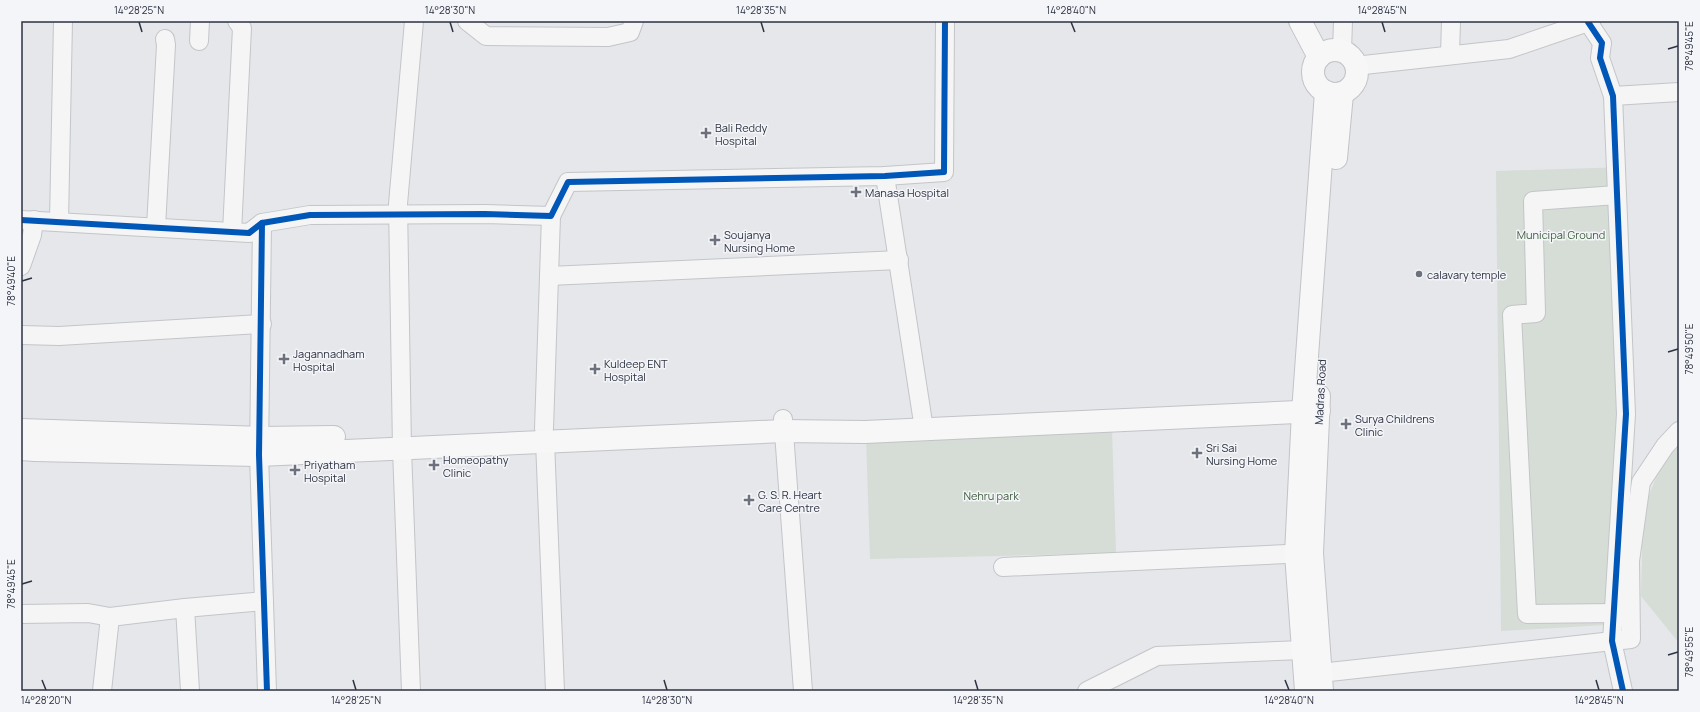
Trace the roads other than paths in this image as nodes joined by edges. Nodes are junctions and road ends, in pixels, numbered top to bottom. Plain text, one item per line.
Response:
1 (63, 21) edge
2 (200, 21) edge
3 (237, 21) edge
4 (414, 21) edge
5 (467, 21) edge
6 (634, 21) edge
7 (945, 21) edge
8 (1300, 21) edge
9 (1316, 21) edge
10 (1343, 21) edge
11 (1452, 21) edge
12 (1590, 22) edge
13 (165, 39) dead end
14 (199, 41) dead end
15 (1331, 53) junction
16 (1450, 55) junction
17 (1364, 65) dead end
18 (1679, 92) edge
19 (1334, 93) junction
20 (1613, 96) junction
21 (885, 176) junction
22 (1617, 195) junction
23 (398, 216) junction
24 (551, 216) junction
25 (27, 220) edge
26 (59, 221) junction
27 (262, 223) junction
28 (156, 227) junction
29 (232, 232) junction
30 (899, 260) junction
31 (21, 266) edge
32 (549, 276) junction
33 (262, 324) junction
34 (21, 335) edge
35 (1311, 406) junction
36 (923, 422) junction
37 (783, 425) junction
38 (21, 430) edge
39 (1679, 431) edge
40 (545, 435) junction
41 (402, 443) junction
42 (260, 446) junction
43 (21, 449) edge
44 (1304, 554) junction
45 (1003, 567) dead end
46 (264, 602) junction
47 (185, 608) junction
48 (1614, 613) junction
49 (21, 614) edge
50 (110, 617) junction
51 (1612, 641) junction
52 (1303, 650) junction
53 (1321, 682) edge
54 (102, 691) edge
55 (190, 691) edge
56 (267, 691) edge
57 (412, 691) edge
58 (555, 691) edge
59 (803, 691) edge
60 (1087, 691) edge
61 (1306, 691) edge
62 (1623, 691) edge

1 - 26 street
2 - 14 street
3 - 29 street
4 - 23 street
5 - 6 street
7 - 21 street
8 - 15 main road
9 - 15 main road
10 - 15 street
11 - 16 street
12 - 16 street
12 - 20 street
13 - 28 street
15 - 19 main road
15 - 19 main road
16 - 17 street
18 - 20 street
19 - 35 main road, Madras Road
20 - 22 street
21 - 24 street
21 - 30 street
22 - 48 street
22 - 48 street
23 - 24 street
23 - 27 street
23 - 41 street
24 - 32 street
25 - 26 street
25 - 31 street
26 - 28 street
27 - 29 street
27 - 33 street
28 - 29 street
30 - 32 street
30 - 36 street
32 - 40 street
33 - 34 street
33 - 42 street
35 - 36 main road
35 - 44 main road, Madras Road
36 - 37 main road
37 - 40 main road
37 - 59 street
38 - 42 main road
39 - 51 street
40 - 41 main road
40 - 58 street
41 - 42 main road
41 - 57 street
42 - 43 main road
42 - 46 street
44 - 45 street
44 - 52 main road
44 - 53 main road, Madras Road
46 - 47 street
46 - 56 street
47 - 50 street
47 - 55 street
48 - 51 street
49 - 50 street
50 - 54 street
51 - 53 street
51 - 62 street
52 - 60 street
52 - 61 main road

